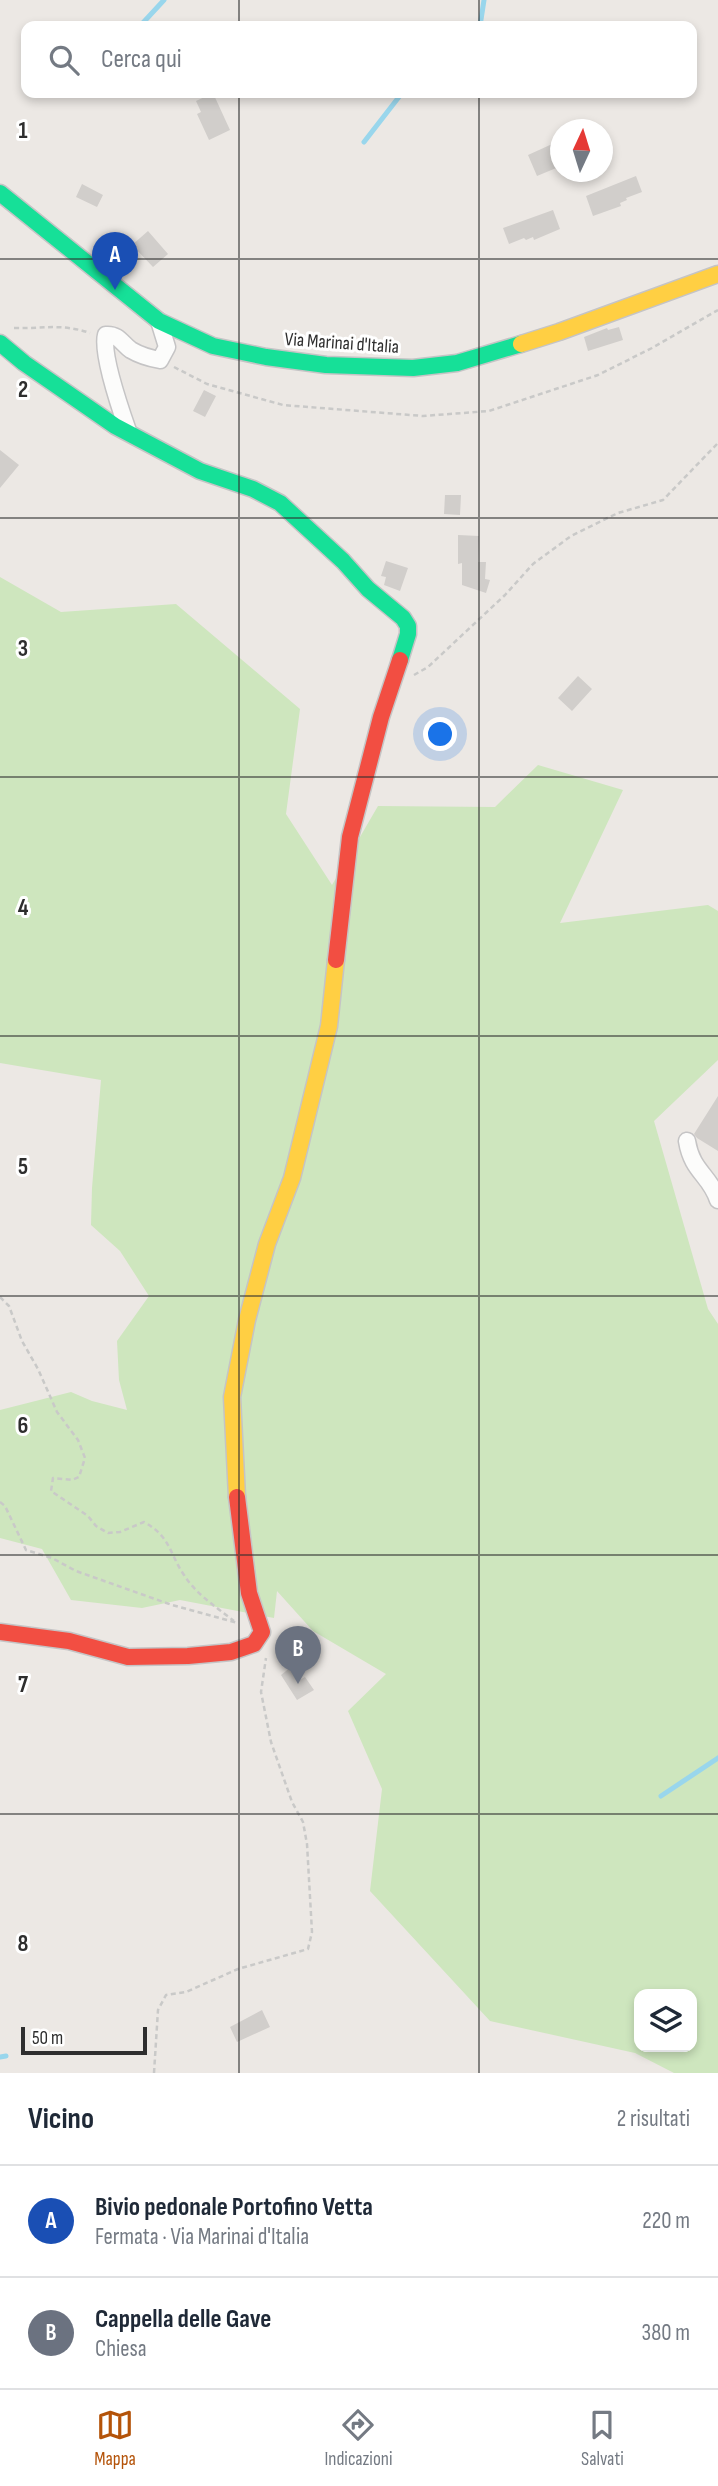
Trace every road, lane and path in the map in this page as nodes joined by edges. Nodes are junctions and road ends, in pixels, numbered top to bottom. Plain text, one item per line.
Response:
1 (0, 193) edge
2 (718, 275) edge
3 (718, 310) edge
4 (159, 321) junction
5 (111, 334) junction
6 (4, 335) edge
7 (160, 360) junction
8 (128, 431) junction
9 (718, 443) edge
10 (391, 688) junction
11 (687, 1142) dead end
12 (718, 1200) edge
13 (0, 1297) edge
14 (0, 1502) edge
15 (0, 1632) edge
16 (262, 1632) junction
17 (154, 2073) edge

1 - 4 street, Via Marinai d'Italia
2 - 4 street, Via Marinai d'Italia
3 - 7 path
4 - 7 street
5 - 6 path
5 - 7 street
5 - 8 street
6 - 8 street
8 - 10 street
9 - 10 path
10 - 16 street
11 - 12 street
13 - 14 path
15 - 16 street
16 - 17 path

